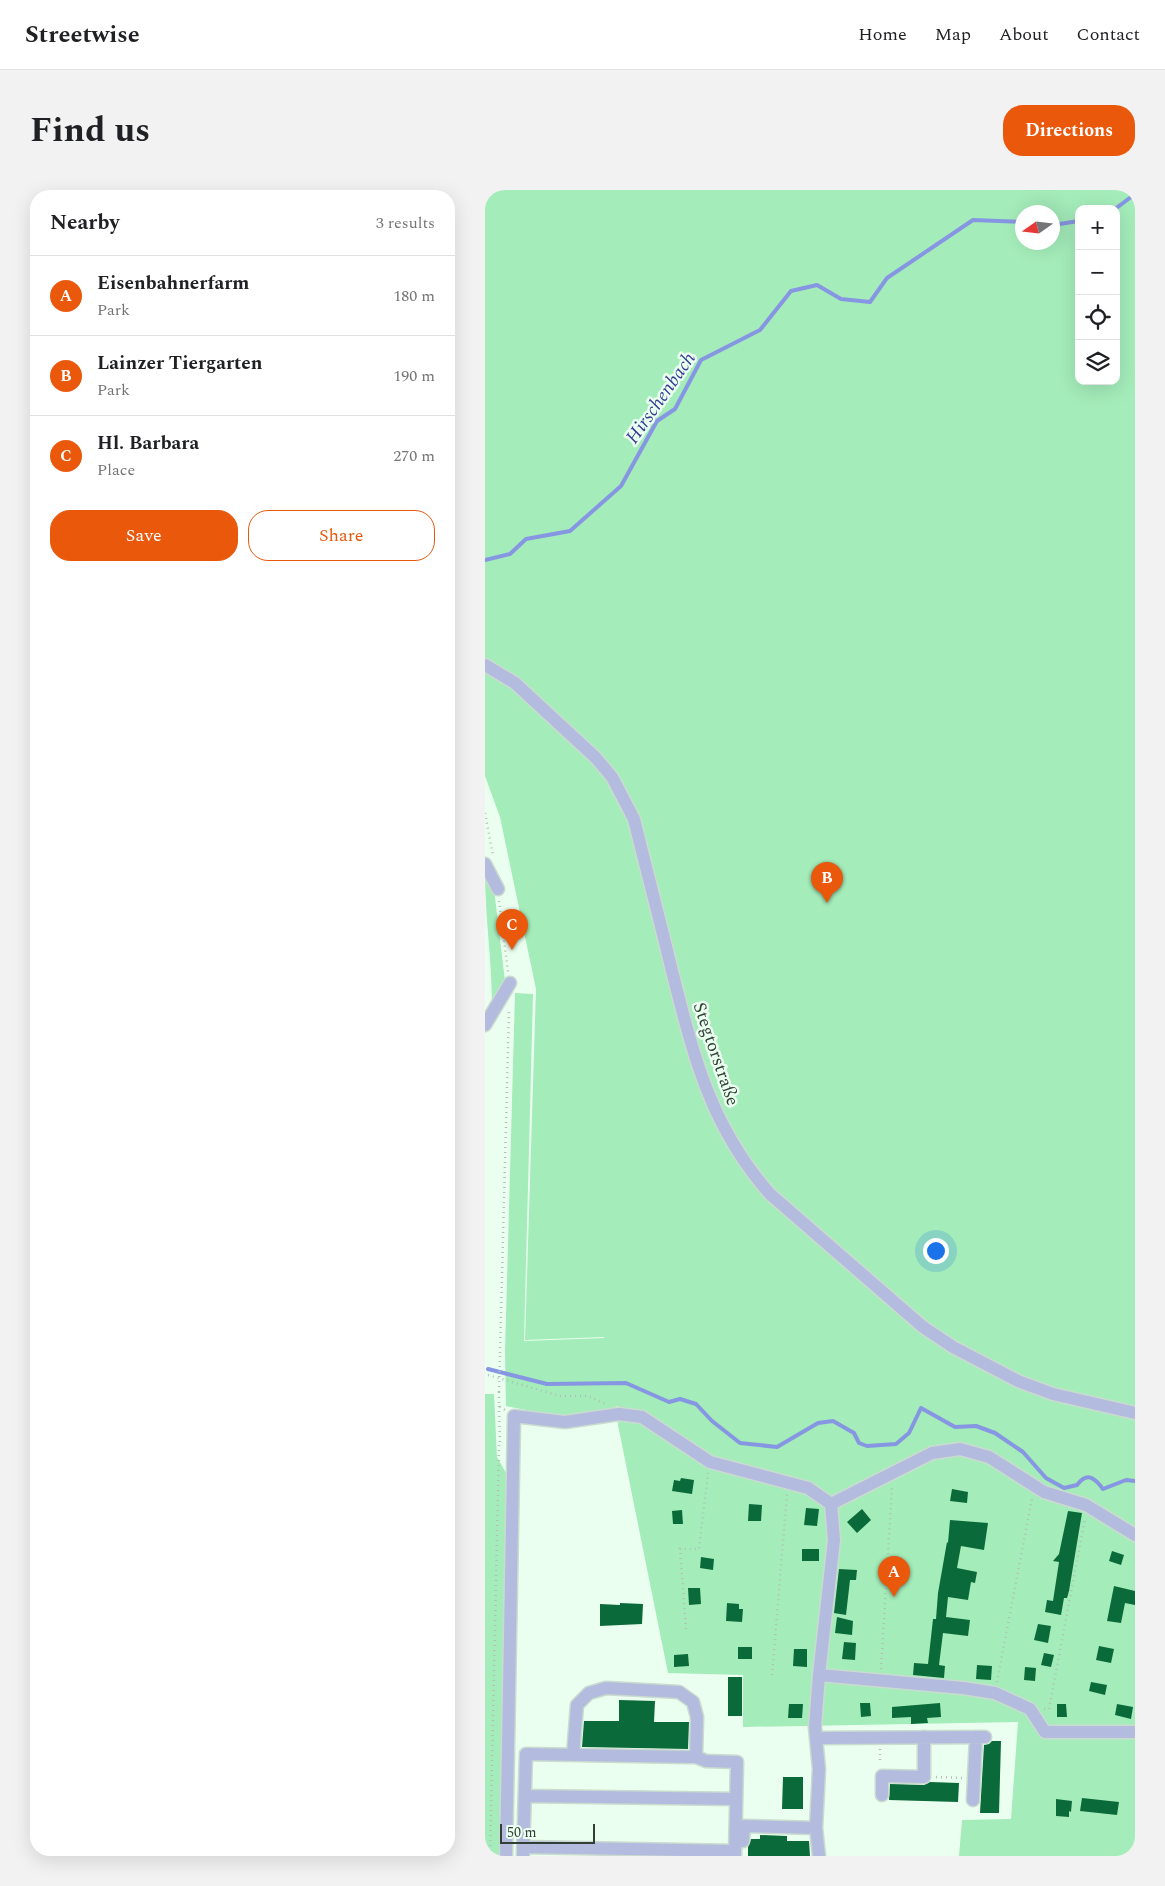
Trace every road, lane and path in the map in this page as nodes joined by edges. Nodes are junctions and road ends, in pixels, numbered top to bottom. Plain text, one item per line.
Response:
1 (485, 665) edge
2 (485, 813) edge
3 (489, 863) edge
4 (498, 889) joint
5 (510, 983) junction
6 (485, 1025) edge
7 (488, 1375) dead end
8 (588, 1396) dead end
9 (1135, 1413) edge
10 (514, 1416) junction
11 (499, 1444) dead end
12 (710, 1462) junction
13 (892, 1473) junction
14 (788, 1482) junction
15 (1034, 1486) junction
16 (831, 1504) junction
17 (1087, 1506) junction
18 (1135, 1535) edge
19 (686, 1629) dead end
20 (772, 1675) dead end
21 (819, 1675) junction
22 (881, 1681) junction
23 (995, 1693) junction
24 (1030, 1709) junction
25 (1135, 1732) edge
26 (816, 1738) junction
27 (924, 1738) junction
28 (573, 1755) junction
29 (696, 1757) junction
30 (924, 1777) junction
31 (963, 1778) dead end
32 (882, 1795) dead end
33 (525, 1796) junction
34 (737, 1799) junction
35 (973, 1800) dead end
36 (816, 1828) junction
37 (523, 1851) edge
38 (738, 1854) edge
39 (490, 1856) edge
40 (506, 1856) edge
41 (819, 1856) edge

1 - 9 street, Stegtorstraße
2 - 3 path
3 - 4 street
4 - 5 path
5 - 6 street
5 - 10 path, bridge
7 - 8 path
10 - 12 street
10 - 40 street
11 - 39 path
12 - 14 street
12 - 19 path
13 - 15 street
13 - 16 street
13 - 22 path
14 - 16 street
14 - 20 path
15 - 17 street
15 - 23 path
16 - 21 street
17 - 18 street
17 - 24 path
21 - 22 street
21 - 26 street
22 - 23 street
23 - 24 street
24 - 25 street
26 - 27 street
26 - 36 street
27 - 30 street
27 - 35 street
28 - 29 street
28 - 29 street
28 - 33 street
29 - 34 street
30 - 31 path
30 - 32 street
33 - 34 street
33 - 37 street
34 - 38 street
36 - 38 street
36 - 41 street
37 - 38 street

